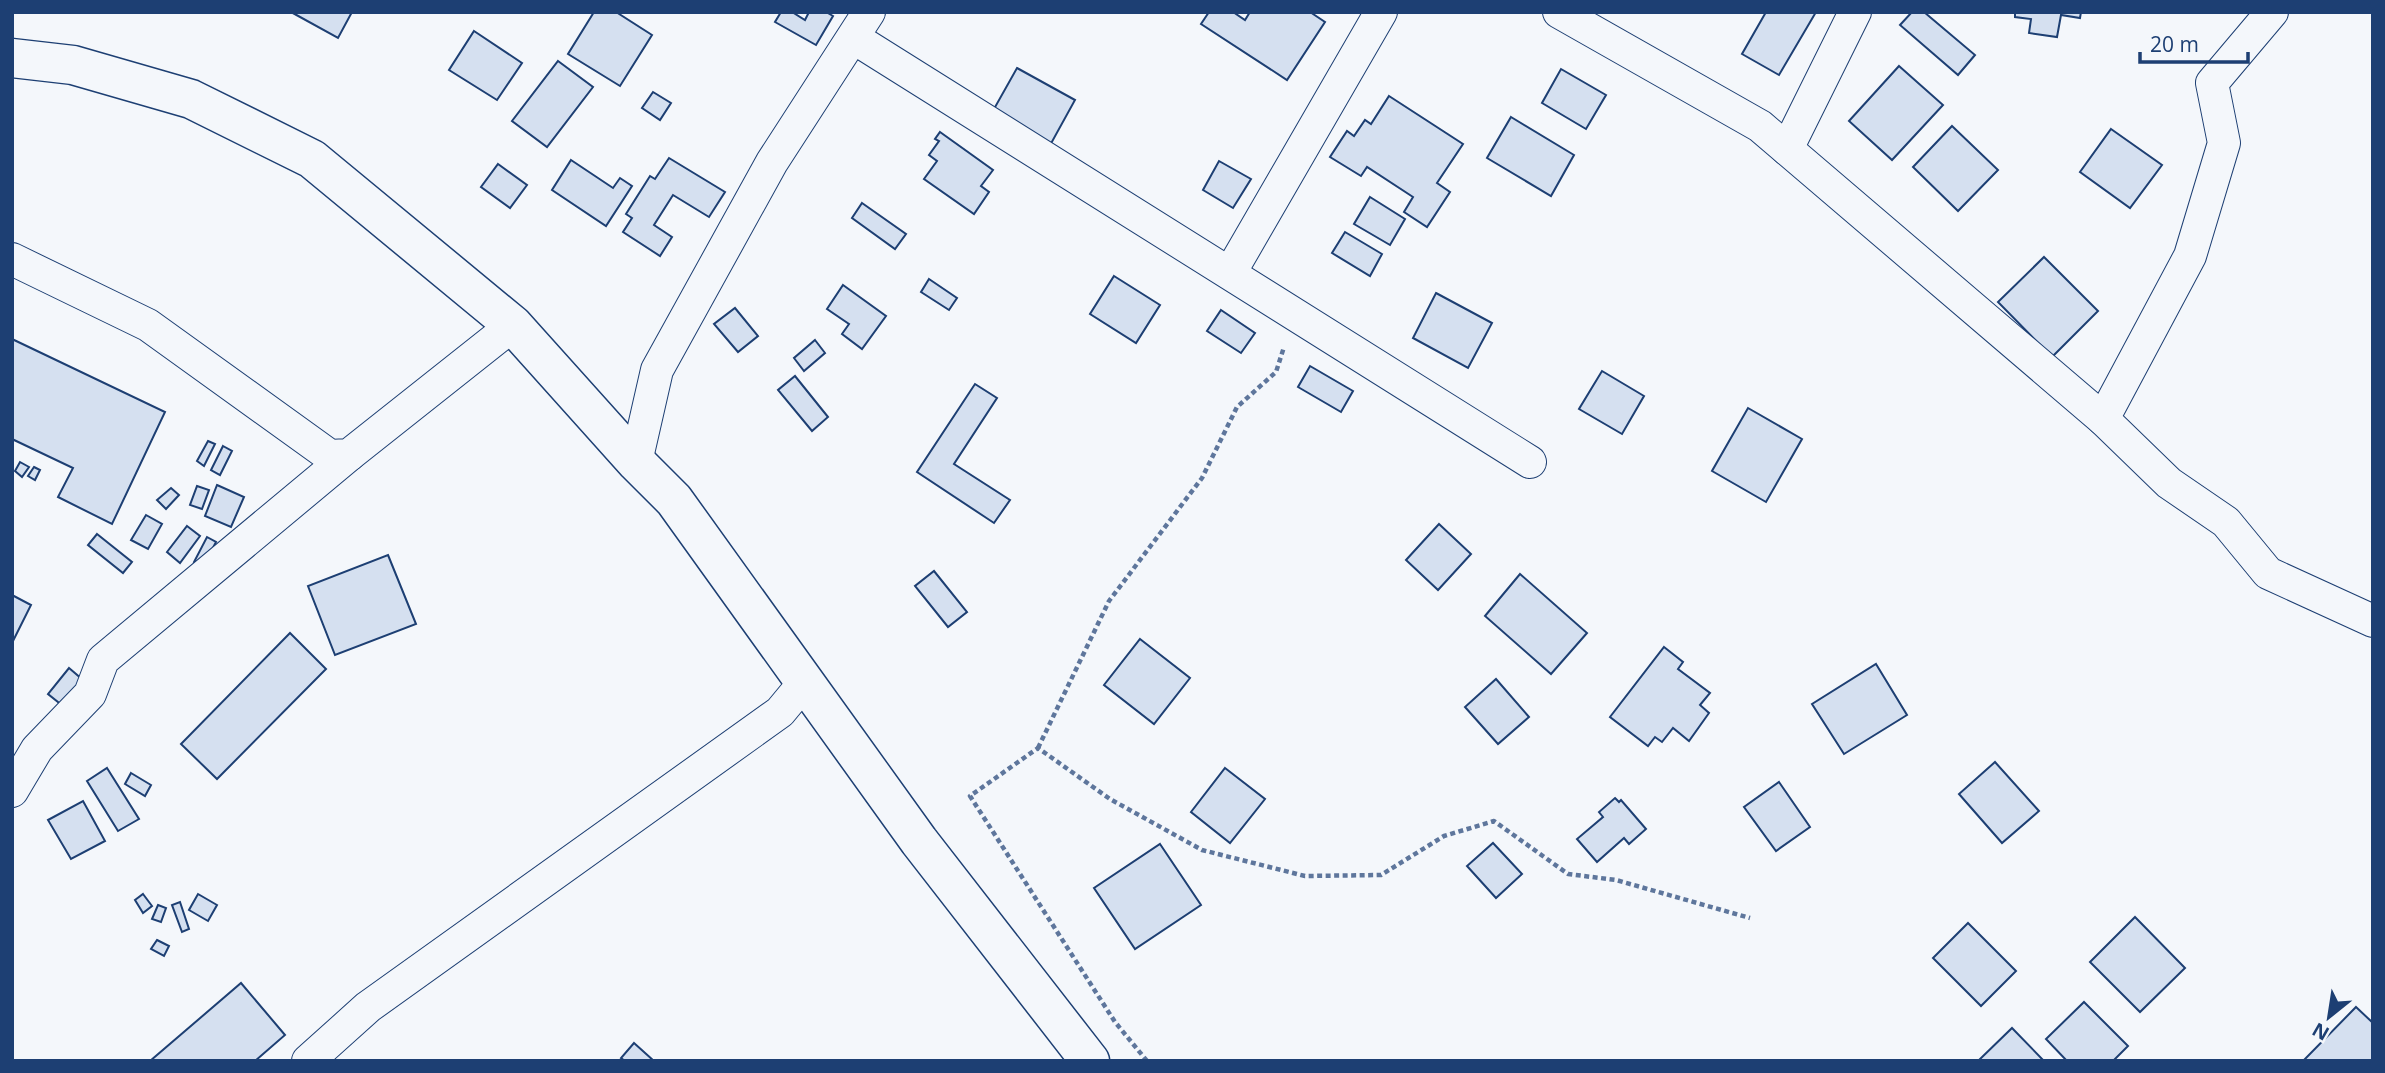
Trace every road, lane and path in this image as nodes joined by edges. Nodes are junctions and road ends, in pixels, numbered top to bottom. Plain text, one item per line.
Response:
1 (1381, 12) edge
2 (1559, 12) edge
3 (1855, 12) edge
4 (2272, 12) edge
5 (861, 25) edge
6 (12, 58) edge
7 (1787, 149) junction
8 (12, 259) edge
9 (1230, 273) junction
10 (1296, 315) junction
11 (513, 325) junction
12 (2103, 419) junction
13 (349, 455) junction
14 (636, 462) junction
15 (1531, 462) dead end
16 (2373, 621) edge
17 (804, 683) junction
18 (1038, 748) junction
19 (12, 791) edge
20 (1750, 918) dead end
21 (307, 1061) edge
22 (1090, 1061) edge
23 (1147, 1061) edge

1 - 9 street
2 - 7 street
3 - 7 street
4 - 12 street
5 - 9 street
5 - 14 street
6 - 11 main road
7 - 12 street
8 - 13 street
9 - 10 street
10 - 15 street
10 - 18 path
11 - 13 street
11 - 14 main road
12 - 16 street
13 - 19 street
14 - 17 main road
17 - 21 street
17 - 22 main road
18 - 20 path
18 - 23 path

